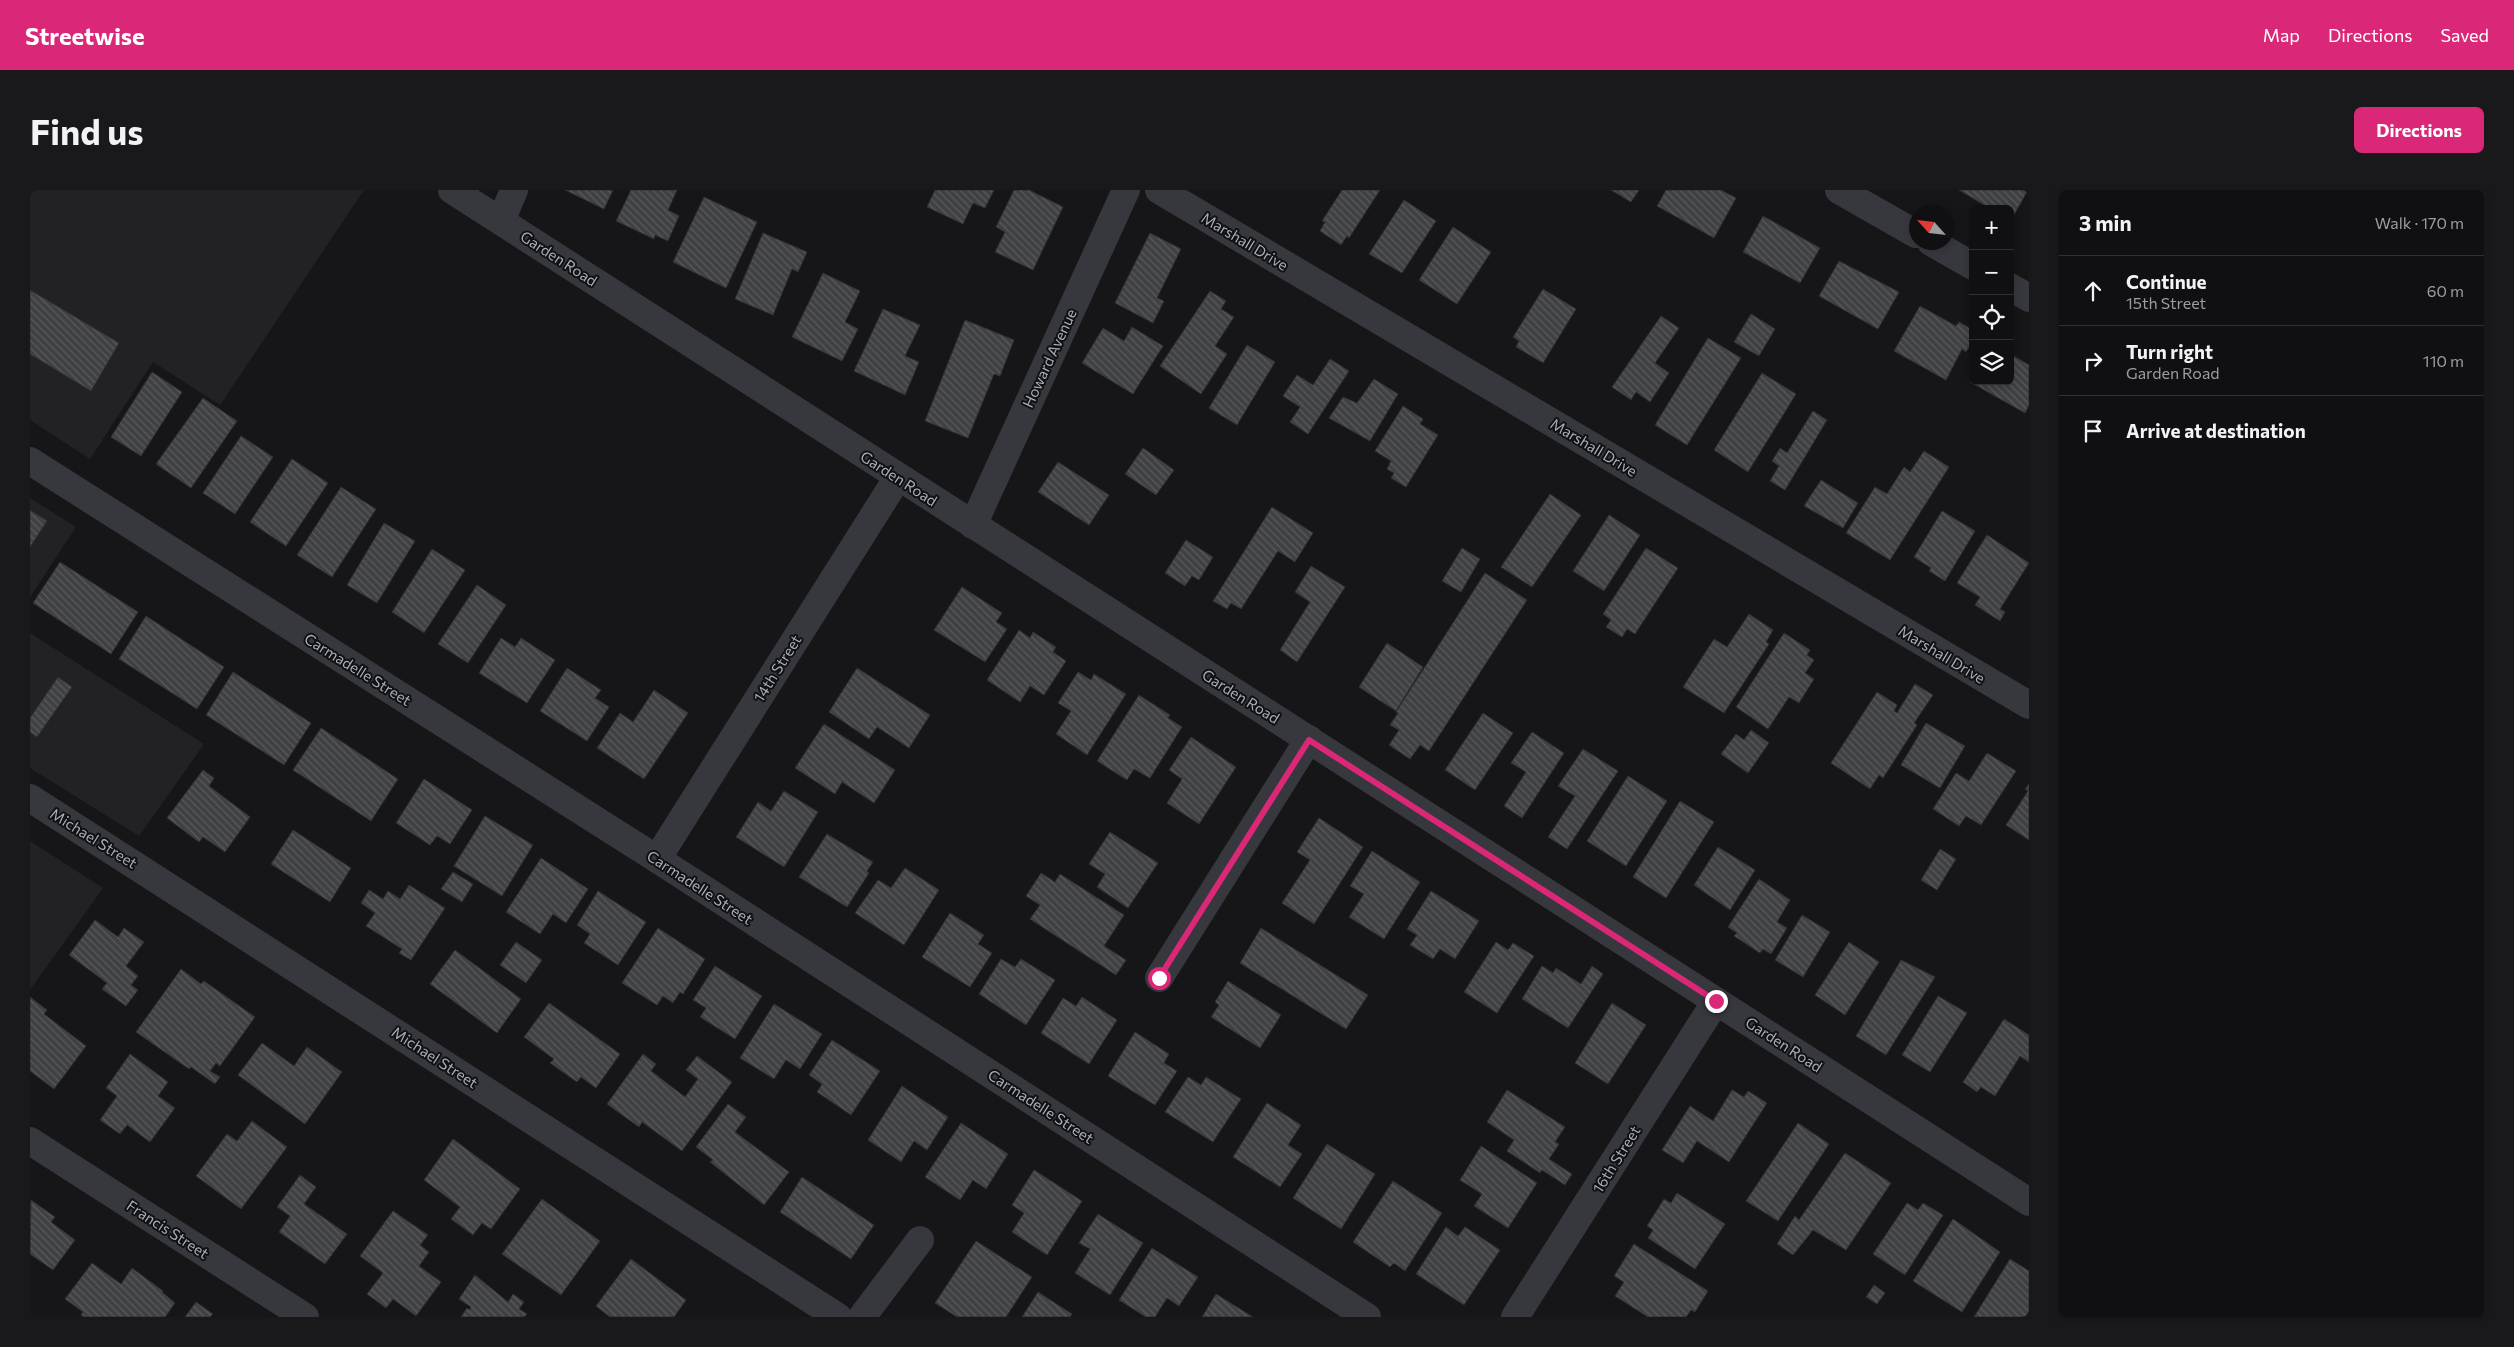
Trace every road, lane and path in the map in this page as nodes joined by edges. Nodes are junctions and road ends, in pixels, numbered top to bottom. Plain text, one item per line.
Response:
1 (452, 190) edge
2 (514, 190) edge
3 (1126, 190) edge
4 (1159, 190) edge
5 (1839, 190) edge
6 (501, 221) junction
7 (1909, 230) edge
8 (1945, 250) edge
9 (1969, 264) edge
10 (2014, 290) edge
11 (2029, 298) edge
12 (30, 461) edge
13 (898, 477) junction
14 (972, 525) junction
15 (2029, 705) edge
16 (1309, 740) junction
17 (30, 798) edge
18 (657, 858) junction
19 (1159, 978) dead end
20 (1716, 1001) junction
21 (30, 1141) edge
22 (2029, 1202) edge
23 (920, 1240) dead end
24 (305, 1317) edge
25 (838, 1317) edge
26 (862, 1317) edge
27 (1367, 1317) edge
28 (1515, 1317) edge

1 - 6 street, Garden Road
2 - 6 street
3 - 14 street, Howard Avenue
4 - 15 street, Marshall Drive
5 - 7 street
6 - 13 street, Garden Road
8 - 9 street
10 - 11 street
12 - 18 street, Carmadelle Street
13 - 14 street, Garden Road
13 - 18 street, 14th Street
14 - 16 street, Garden Road
16 - 19 street
16 - 20 street, Garden Road
17 - 25 street, Michael Street
18 - 27 street, Carmadelle Street
20 - 22 street, Garden Road
20 - 28 street, 16th Street
21 - 24 street, Francis Street
23 - 26 street

